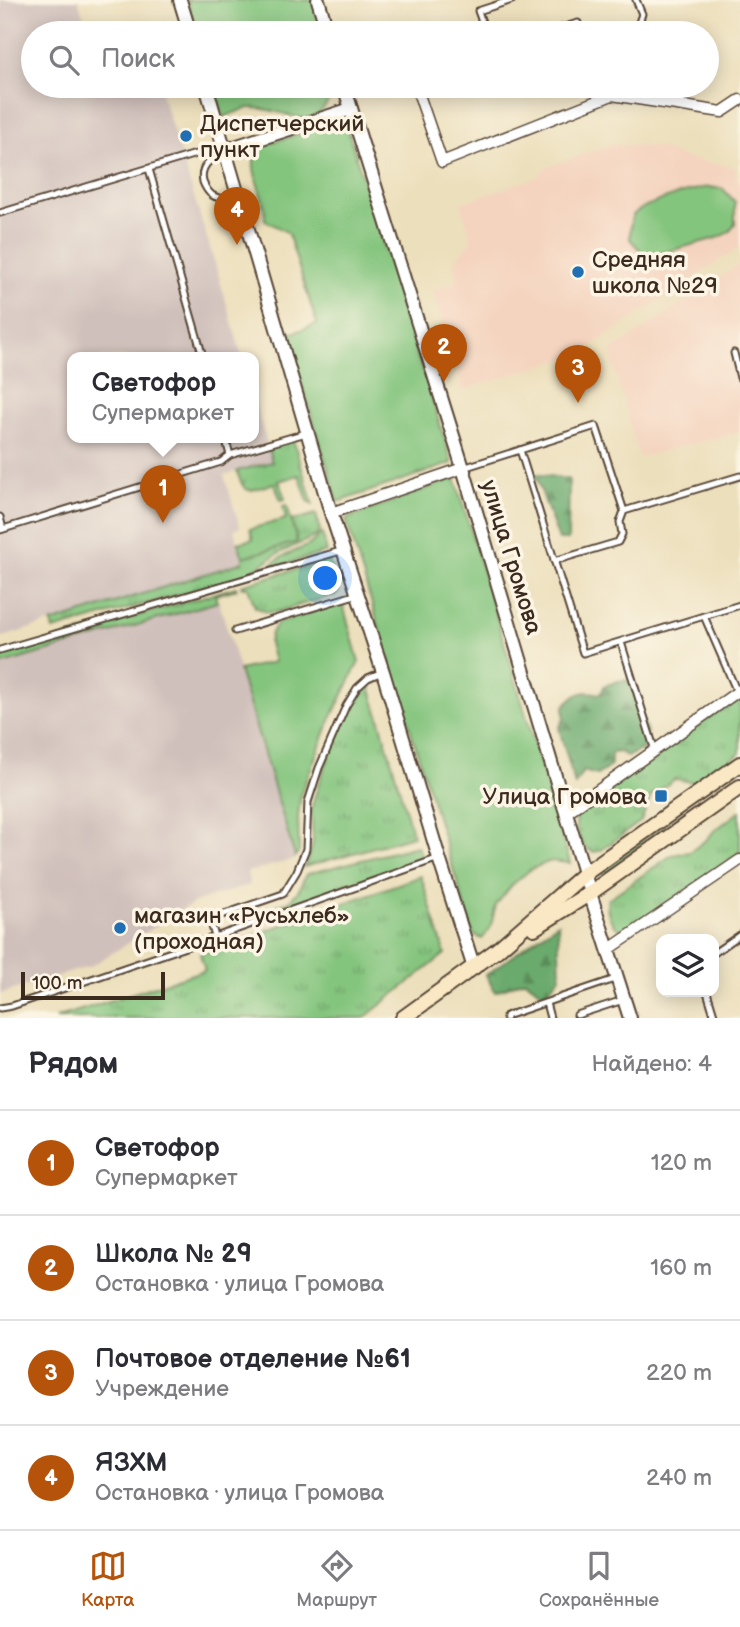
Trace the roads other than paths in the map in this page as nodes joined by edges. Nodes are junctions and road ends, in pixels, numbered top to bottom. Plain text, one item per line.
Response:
1 (180, 0) edge
2 (318, 0) edge
3 (512, 0) edge
4 (636, 0) edge
5 (499, 2) edge
6 (186, 21) edge
7 (324, 21) edge
8 (481, 21) edge
9 (639, 21) edge
10 (210, 98) edge
11 (348, 98) edge
12 (420, 98) edge
13 (595, 98) edge
14 (653, 98) edge
15 (740, 100) edge
16 (351, 109) junction
17 (225, 150) junction
18 (149, 169) junction
19 (241, 205) junction
20 (0, 213) edge
21 (203, 352) edge
22 (733, 353) dead end
23 (740, 378) edge
24 (308, 432) junction
25 (227, 443) edge
26 (520, 450) junction
27 (230, 455) junction
28 (463, 468) junction
29 (740, 475) edge
30 (624, 511) junction
31 (331, 513) junction
32 (0, 517) edge
33 (2, 530) edge
34 (344, 550) junction
35 (554, 561) junction
36 (358, 594) junction
37 (740, 605) edge
38 (704, 616) junction
39 (235, 631) dead end
40 (621, 642) junction
41 (0, 650) edge
42 (383, 672) junction
43 (739, 691) edge
44 (655, 751) junction
45 (740, 764) edge
46 (740, 786) edge
47 (566, 813) junction
48 (439, 858) junction
49 (740, 860) edge
50 (584, 874) junction
51 (590, 893) junction
52 (740, 935) edge
53 (215, 937) junction
54 (497, 950) junction
55 (608, 950) junction
56 (719, 950) edge
57 (474, 968) junction
58 (618, 978) junction
59 (709, 997) edge
60 (624, 1000) junction
61 (546, 1003) junction
62 (0, 1008) edge
63 (576, 1015) dead end
64 (504, 1017) edge
65 (403, 1018) edge
66 (550, 1018) edge
67 (630, 1018) edge
68 (715, 1018) edge

1 - 6 street
2 - 7 street
3 - 5 lane
4 - 9 lane
5 - 8 lane
10 - 17 street
11 - 16 street, улица Громова
12 - 13 street
14 - 15 street
16 - 17 street
16 - 28 street, улица Громова
17 - 18 lane
17 - 19 street
17 - 19 lane
18 - 20 lane
18 - 21 lane
19 - 24 street
22 - 23 lane
24 - 27 lane
24 - 31 street
25 - 27 lane
26 - 28 lane
26 - 30 lane
26 - 35 lane
27 - 33 lane
28 - 31 street
28 - 47 street, улица Громова
29 - 30 lane
30 - 35 lane
31 - 34 street
32 - 33 lane
34 - 36 street
34 - 41 lane
35 - 40 lane
36 - 39 lane
36 - 42 street
37 - 38 lane
38 - 40 lane
38 - 43 lane
40 - 44 lane
42 - 48 street
42 - 53 lane
43 - 44 street
44 - 47 street
45 - 50 main road
46 - 51 main road
47 - 50 street, улица Громова
48 - 53 lane
48 - 57 street
49 - 55 street
50 - 51 street, улица Громова
50 - 54 main road
51 - 54 main road
51 - 55 street, улица Громова
52 - 56 lane
53 - 62 lane
54 - 57 main road
55 - 58 street, улица Громова
57 - 65 main road
58 - 60 street, улица Громова
58 - 61 lane
59 - 68 lane
60 - 63 lane
60 - 67 street, улица Громова
61 - 64 lane
61 - 66 lane

